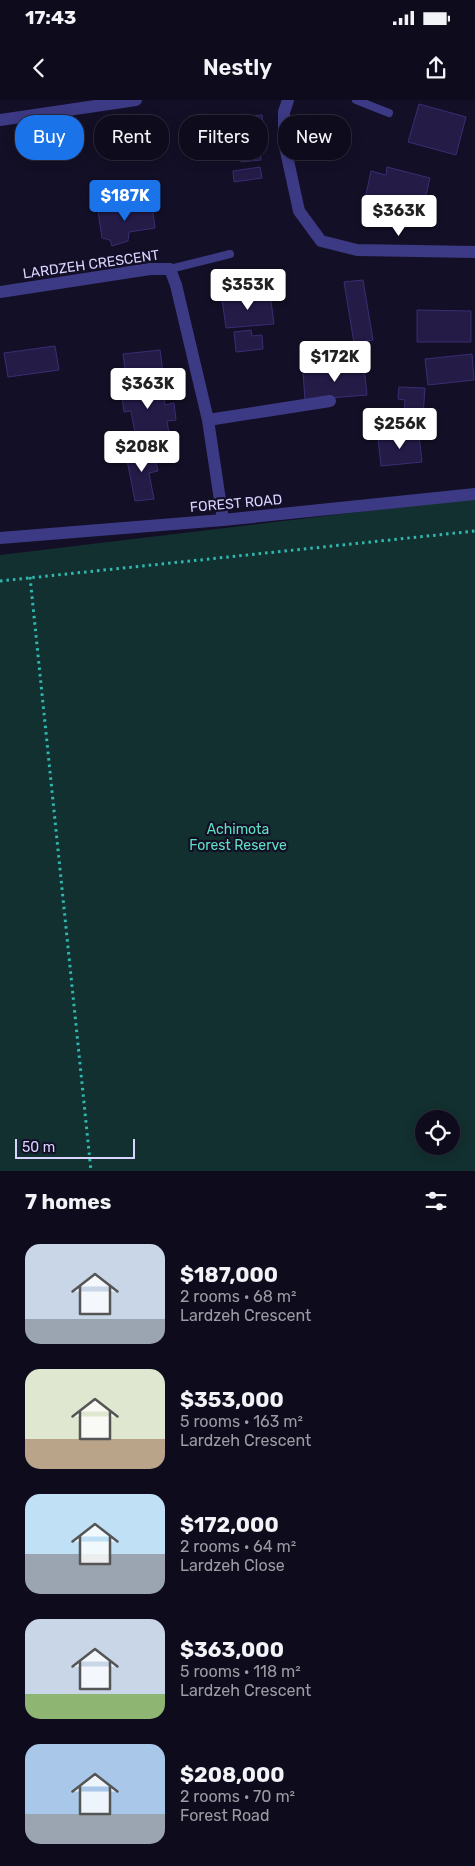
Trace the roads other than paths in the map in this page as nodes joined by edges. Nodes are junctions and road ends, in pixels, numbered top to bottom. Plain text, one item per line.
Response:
1 (136, 100) edge
2 (288, 100) edge
3 (356, 100) edge
4 (389, 113) dead end
5 (0, 120) edge
6 (475, 252) edge
7 (230, 254) dead end
8 (170, 269) junction
9 (0, 292) edge
10 (330, 401) dead end
11 (208, 420) junction
12 (475, 494) edge
13 (223, 520) junction
14 (0, 538) edge

1 - 5 street
2 - 6 street
3 - 4 lane
7 - 8 lane
8 - 9 street, LARDZEH CRESCENT
8 - 11 street, LARDZEH CRESCENT
10 - 11 street
11 - 13 street, LARDZEH CRESCENT
12 - 13 street, FOREST ROAD
13 - 14 street, FOREST ROAD

